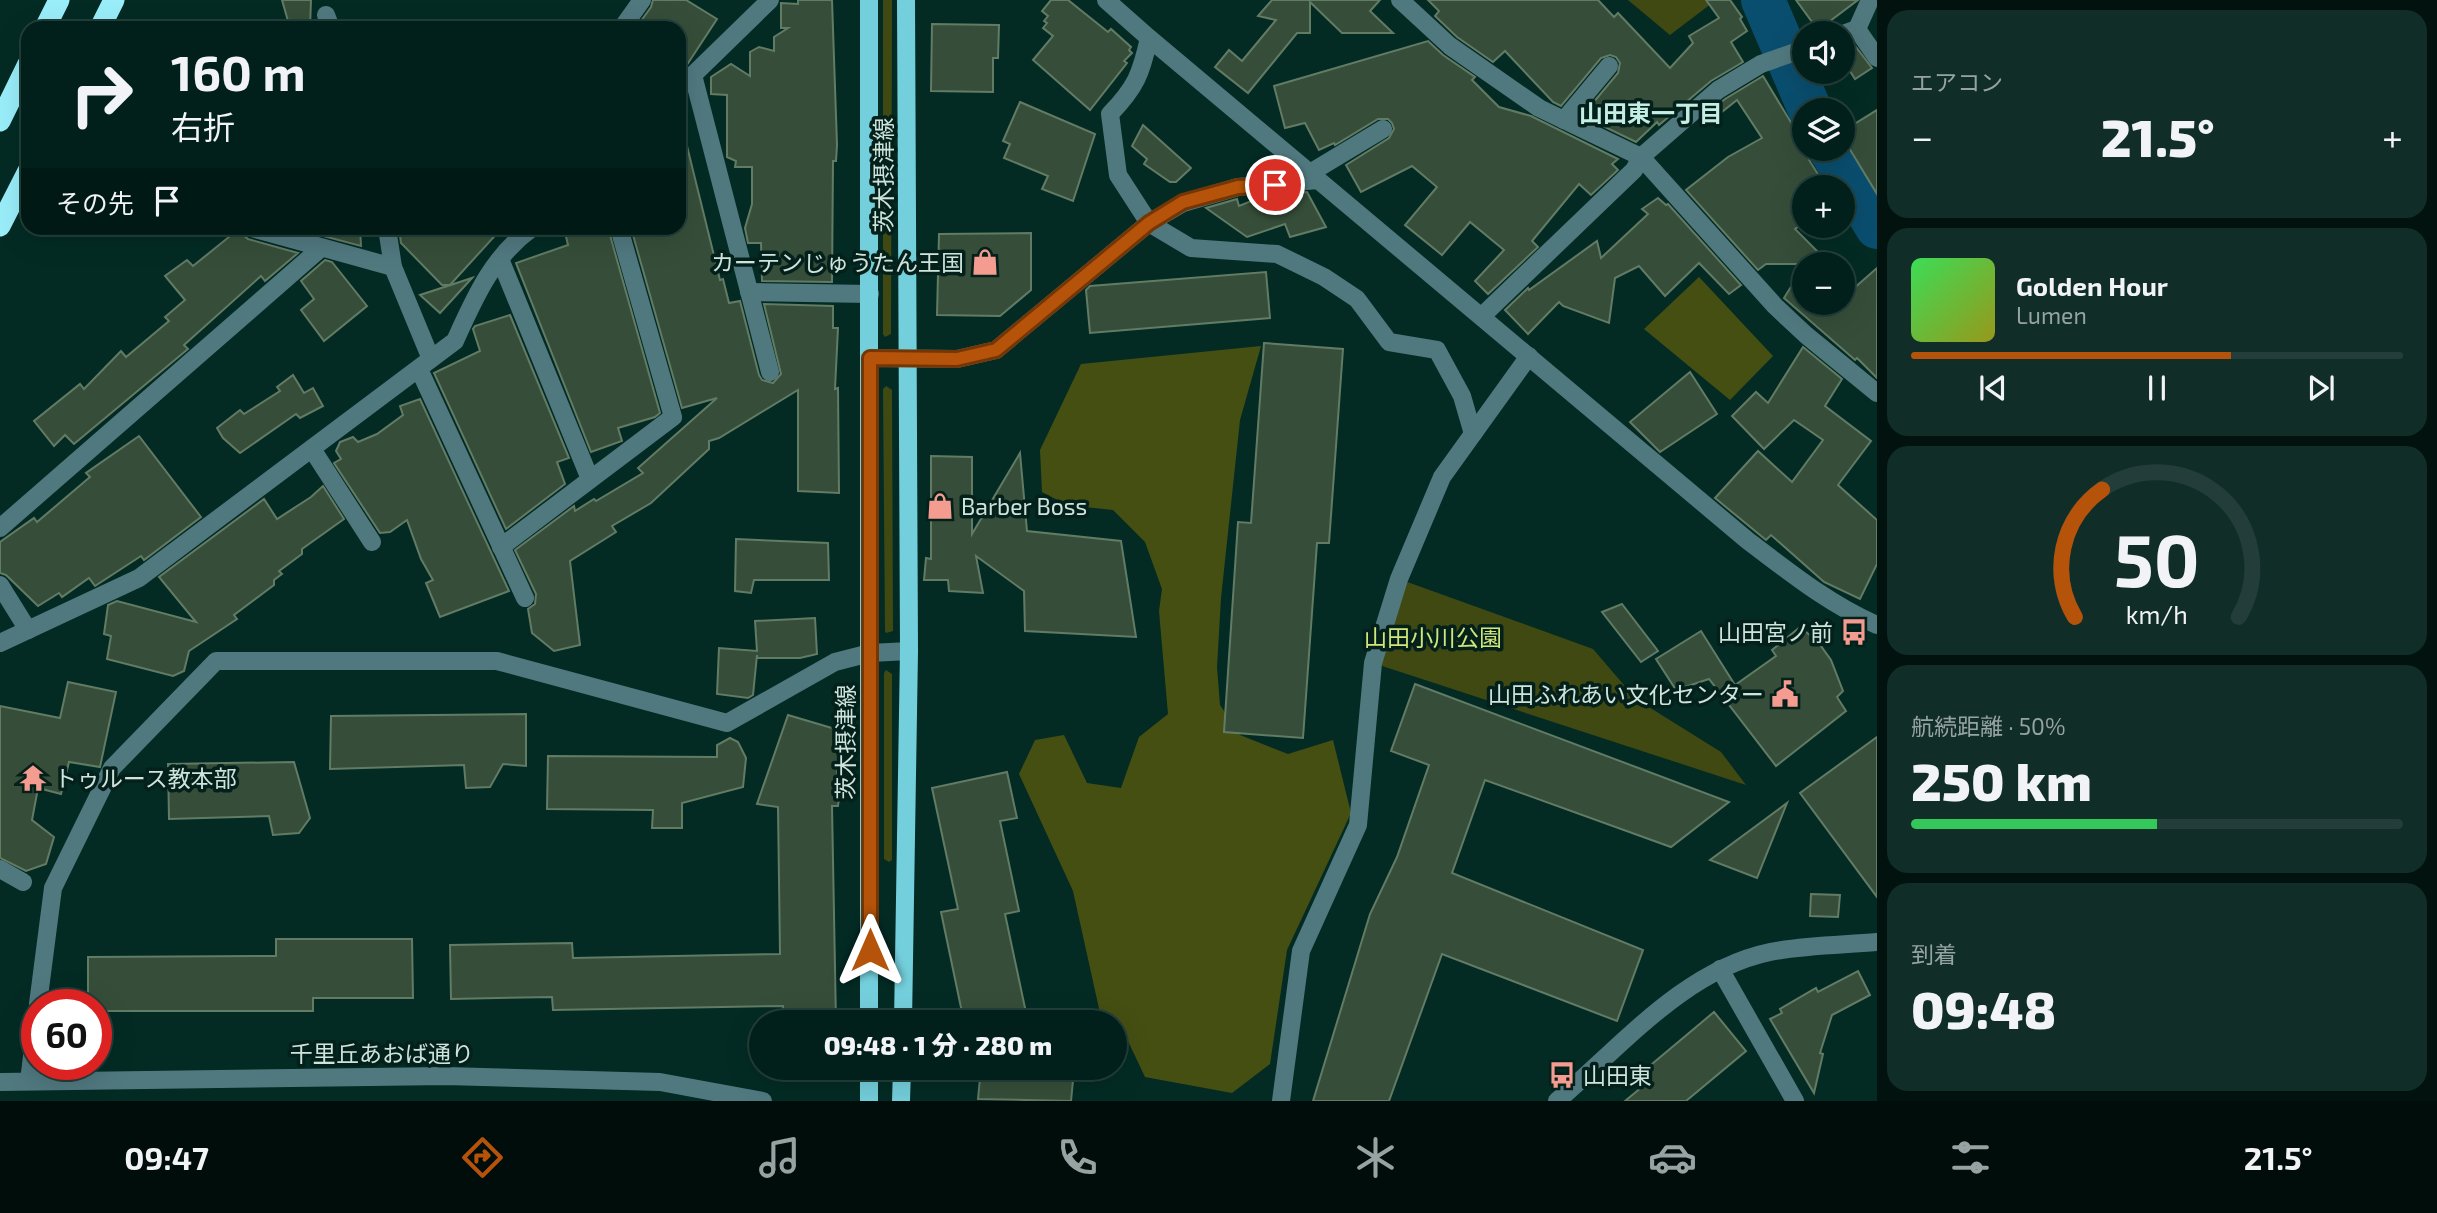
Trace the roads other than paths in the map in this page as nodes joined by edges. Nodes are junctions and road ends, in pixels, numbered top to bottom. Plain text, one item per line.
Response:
1 (59, 0) edge
2 (114, 0) edge
3 (642, 0) edge
4 (770, 0) edge
5 (869, 0) edge
6 (906, 0) edge
7 (1106, 0) edge
8 (1400, 0) edge
9 (1870, 0) edge
10 (49, 21) edge
11 (104, 21) edge
12 (627, 21) edge
13 (1855, 24) edge
14 (1855, 37) edge
15 (1149, 38) junction
16 (1792, 53) edge
17 (1877, 58) edge
18 (1609, 66) dead end
19 (21, 78) edge
20 (1564, 120) junction
21 (0, 121) edge
22 (1383, 129) dead end
23 (1641, 157) junction
24 (1314, 176) junction
25 (21, 185) edge
26 (1149, 223) junction
27 (0, 226) edge
28 (276, 235) edge
29 (388, 235) edge
30 (522, 235) edge
31 (621, 235) edge
32 (321, 248) junction
33 (500, 259) junction
34 (393, 267) junction
35 (749, 292) junction
36 (870, 294) junction
37 (1482, 316) junction
38 (1529, 356) junction
39 (870, 358) junction
40 (909, 359) junction
41 (425, 364) junction
42 (770, 372) dead end
43 (1877, 393) edge
44 (1473, 434) junction
45 (312, 449) junction
46 (590, 480) junction
47 (0, 528) edge
48 (373, 542) dead end
49 (501, 547) junction
50 (0, 585) edge
51 (525, 598) dead end
52 (1877, 625) edge
53 (28, 630) junction
54 (0, 643) edge
55 (909, 652) junction
56 (870, 653) junction
57 (0, 869) edge
58 (23, 882) dead end
59 (1877, 942) edge
60 (1720, 969) junction
61 (40, 989) edge
62 (869, 1010) edge
63 (903, 1010) edge
64 (869, 1080) edge
65 (902, 1080) edge
66 (29, 1081) joint
67 (0, 1082) edge
68 (763, 1101) edge
69 (869, 1101) edge
70 (901, 1101) edge
71 (1281, 1101) edge
72 (1557, 1101) edge
73 (1795, 1101) edge

1 - 10 highway
2 - 11 highway
3 - 12 street
4 - 35 street
5 - 36 main road, 茨木摂津線
6 - 40 main road, 茨木摂津線
7 - 15 street
8 - 20 street
9 - 13 street
14 - 17 street
15 - 24 street
15 - 26 street
16 - 23 street
18 - 20 street
19 - 21 highway
20 - 23 street
22 - 24 street
23 - 37 street
23 - 43 street
24 - 26 street
24 - 37 street
25 - 27 highway
26 - 40 street
26 - 44 street
28 - 32 street
29 - 34 street
30 - 33 street
31 - 46 street
32 - 34 street
32 - 47 street
33 - 41 street
33 - 46 street
34 - 41 street
35 - 36 street
35 - 42 street
36 - 39 main road, 茨木摂津線
37 - 38 street
38 - 44 street
38 - 52 street
39 - 40 street
39 - 56 main road, 茨木摂津線
40 - 55 main road, 茨木摂津線
41 - 45 street
41 - 49 street
44 - 71 street
45 - 48 street
45 - 53 street
46 - 49 street
49 - 51 street
50 - 53 street
53 - 54 street
55 - 56 street
55 - 63 main road, 茨木摂津線
56 - 61 street
56 - 62 main road, 茨木摂津線
57 - 58 street
59 - 60 street
60 - 72 street
60 - 73 street
64 - 69 main road
65 - 70 main road
66 - 67 street, 千里丘あおば通り
66 - 68 street, 千里丘あおば通り

